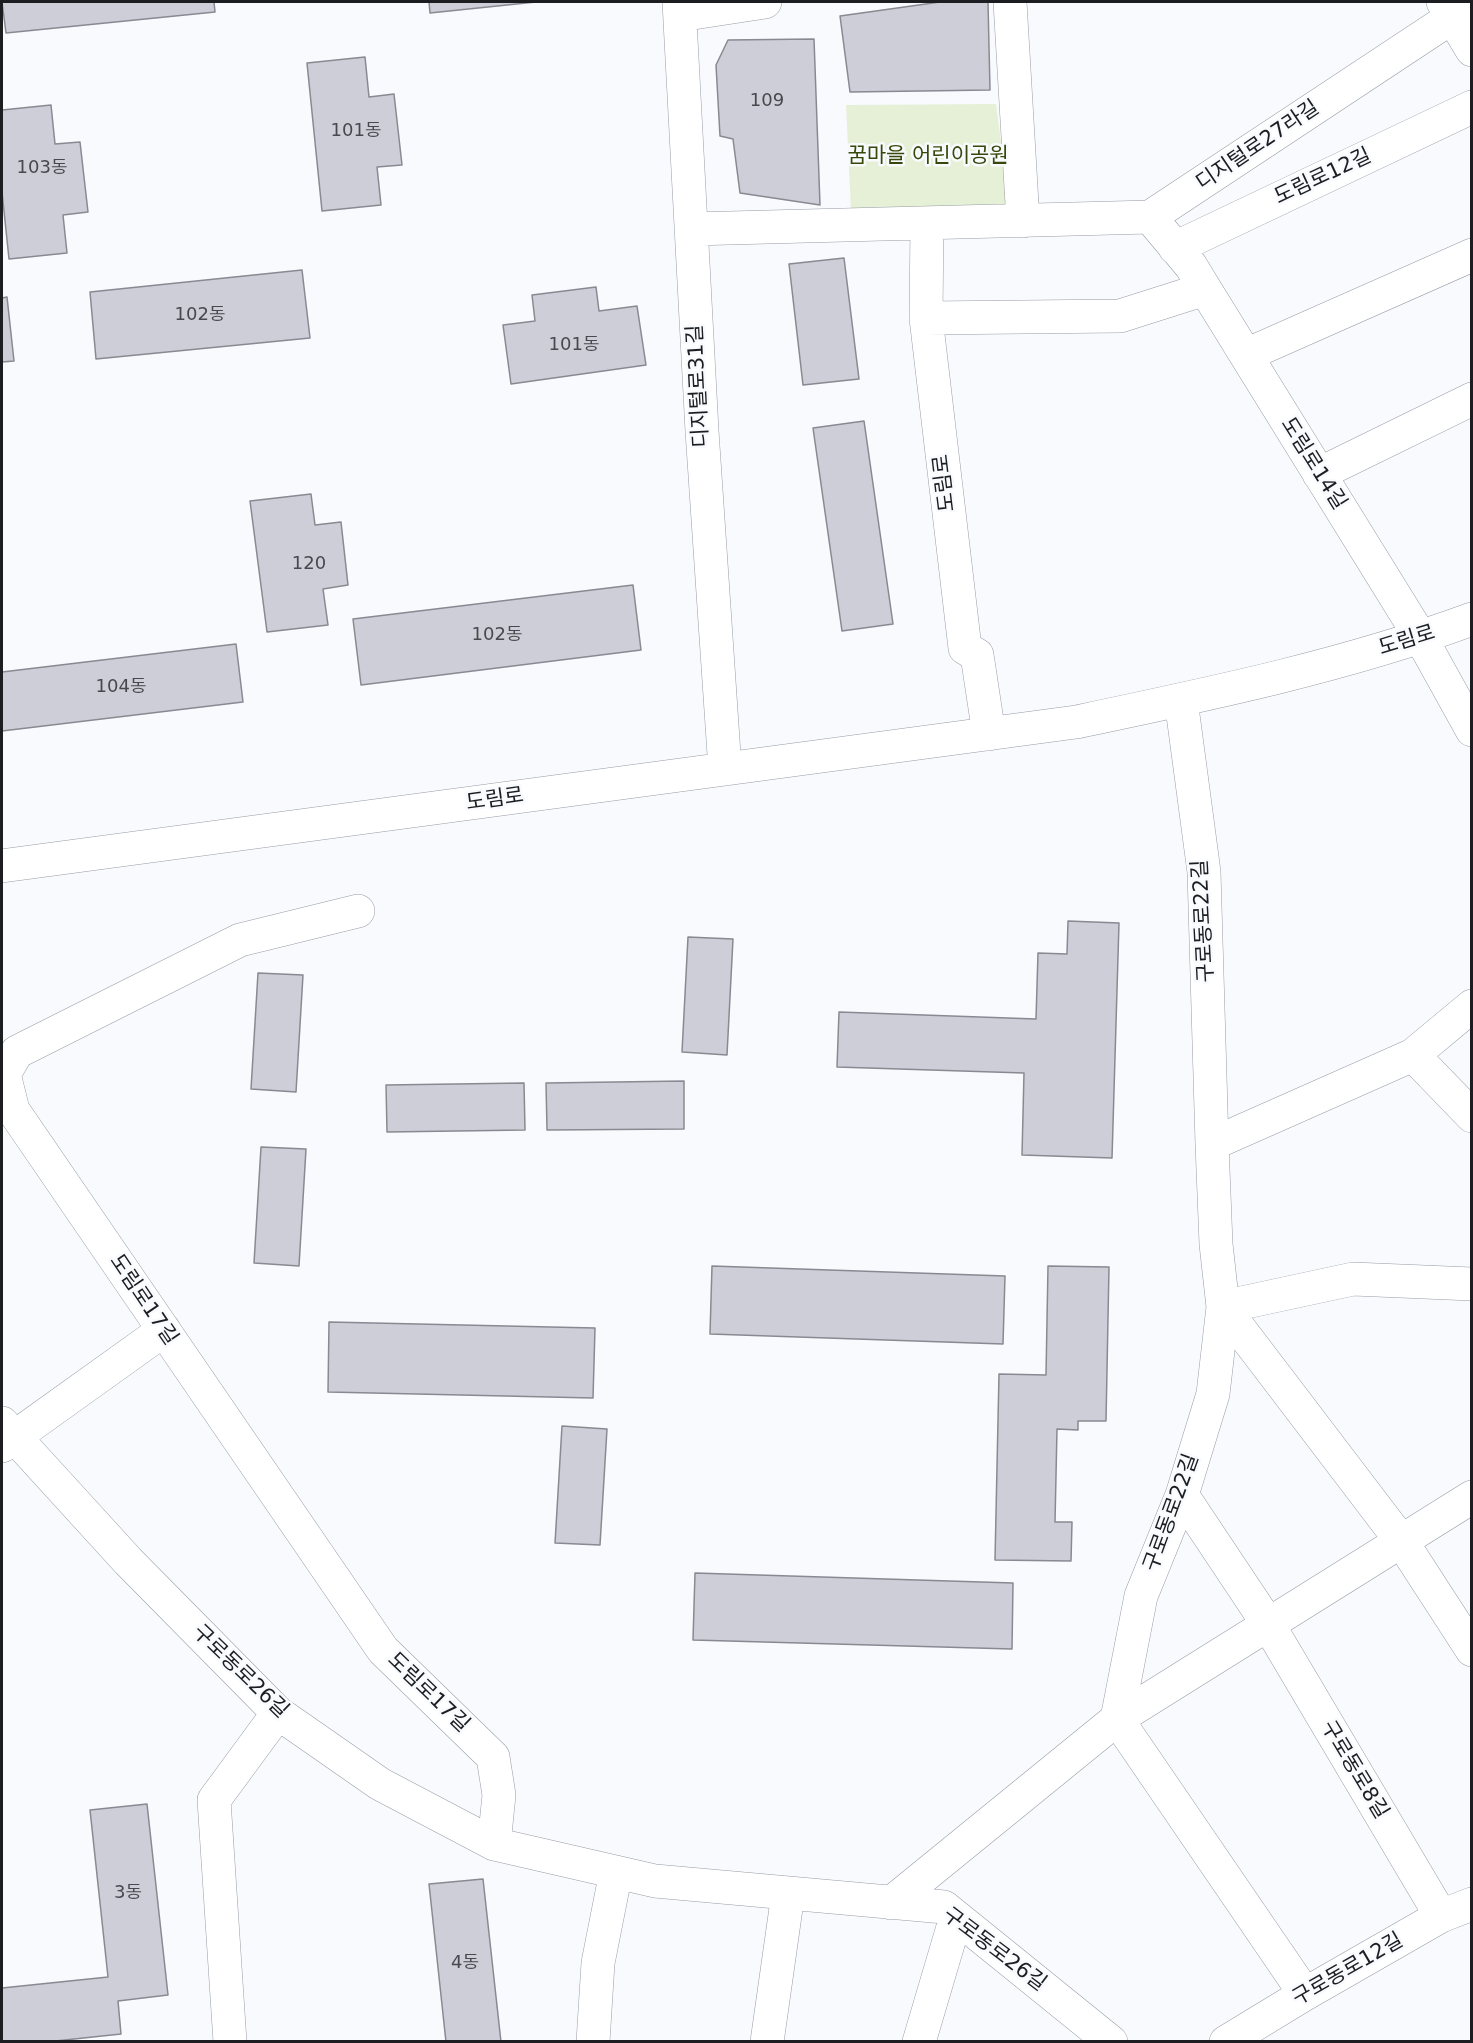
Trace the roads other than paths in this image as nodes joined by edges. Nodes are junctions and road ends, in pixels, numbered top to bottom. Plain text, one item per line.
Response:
1 (765, 2) edge
2 (1010, 2) edge
3 (679, 8) edge
4 (1455, 8) edge
5 (1472, 50) edge
6 (1472, 107) edge
7 (1150, 217) junction
8 (1023, 221) junction
9 (927, 223) junction
10 (691, 230) junction
11 (1176, 248) junction
12 (1472, 255) edge
13 (1205, 289) junction
14 (926, 318) junction
15 (1246, 355) junction
16 (1472, 399) edge
17 (1319, 474) junction
18 (1472, 620) edge
19 (1421, 638) junction
20 (1181, 700) junction
21 (1472, 730) edge
22 (989, 734) junction
23 (725, 769) junction
24 (2, 866) edge
25 (358, 911) dead end
26 (1472, 1006) edge
27 (1413, 1054) junction
28 (1472, 1116) edge
29 (1212, 1144) junction
30 (1472, 1284) edge
31 (1223, 1307) junction
32 (164, 1330) junction
33 (6, 1436) edge
34 (1182, 1495) junction
35 (1472, 1497) edge
36 (1402, 1542) junction
37 (1268, 1624) junction
38 (1472, 1650) edge
39 (278, 1713) junction
40 (1117, 1719) junction
41 (494, 1844) junction
42 (616, 1872) junction
43 (788, 1894) junction
44 (891, 1903) junction
45 (1472, 1904) edge
46 (1441, 1916) junction
47 (956, 1917) junction
48 (1305, 1994) junction
49 (230, 2042) edge
50 (593, 2042) edge
51 (767, 2042) edge
52 (919, 2042) edge
53 (1111, 2042) edge
54 (1226, 2042) edge

1 - 3 street
2 - 8 street
3 - 10 street, 디지털로31길
4 - 5 street
4 - 7 street, 디지털로27라길
6 - 11 street, 도림로12길
7 - 8 street
7 - 11 street, 도림로14길
8 - 9 street
9 - 10 street
9 - 14 street, 도림로
10 - 23 street, 디지털로31길
11 - 13 street, 도림로14길
12 - 15 street
13 - 14 street
13 - 15 street, 도림로14길
14 - 22 street, 도림로
15 - 17 street, 도림로14길
16 - 17 street
17 - 19 street, 도림로14길
18 - 19 street, 도림로
19 - 20 street, 도림로
19 - 21 street, 도림로14길
20 - 22 street, 도림로
20 - 29 street, 구로동로22길
22 - 23 street, 도림로
23 - 24 street, 도림로
25 - 32 street, 도림로17길
26 - 27 street
27 - 28 street
27 - 29 street
29 - 31 street, 구로동로22길
30 - 31 street
31 - 34 street, 구로동로22길
31 - 36 street
32 - 33 street, 구로동로26길
32 - 41 street, 도림로17길
33 - 39 street, 구로동로26길
34 - 37 street, 구로동로8길
34 - 40 street, 구로동로22길
35 - 36 street
36 - 37 street
36 - 38 street
37 - 40 street
37 - 46 street, 구로동로8길
39 - 41 street, 구로동로26길
39 - 49 street
40 - 44 street
40 - 48 street
41 - 42 street, 구로동로26길
42 - 43 street, 구로동로26길
42 - 50 street
43 - 44 street, 구로동로26길
43 - 51 street
44 - 47 street, 구로동로26길
45 - 46 street, 구로동로12길
46 - 48 street, 구로동로12길
47 - 52 street
47 - 53 street, 구로동로26길
48 - 54 street, 구로동로12길

